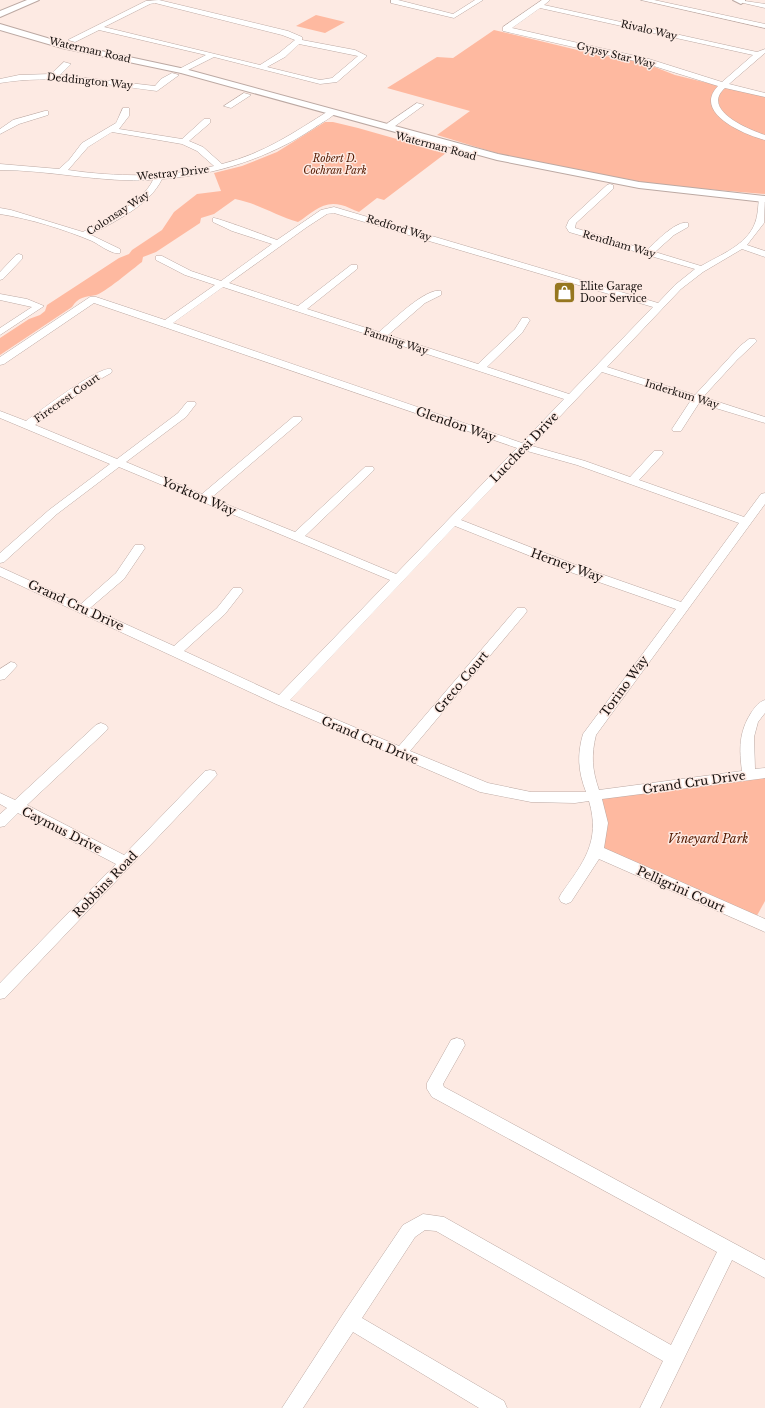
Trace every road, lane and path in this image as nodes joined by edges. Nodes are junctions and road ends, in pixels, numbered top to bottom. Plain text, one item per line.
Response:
1 (35, 0) edge
2 (395, 0) edge
3 (480, 0) edge
4 (546, 0) edge
5 (644, 0) edge
6 (739, 0) edge
7 (539, 6) junction
8 (765, 6) edge
9 (0, 14) edge
10 (765, 26) edge
11 (0, 27) edge
12 (97, 27) junction
13 (0, 35) edge
14 (72, 40) dead end
15 (298, 41) junction
16 (765, 49) edge
17 (758, 54) junction
18 (212, 55) junction
19 (67, 64) dead end
20 (263, 66) junction
21 (178, 73) junction
22 (54, 76) junction
23 (0, 81) edge
24 (722, 85) junction
25 (247, 95) junction
26 (765, 95) edge
27 (420, 105) dead end
28 (228, 106) dead end
29 (126, 110) dead end
30 (45, 113) dead end
31 (330, 114) junction
32 (208, 121) dead end
33 (388, 127) junction
34 (113, 130) junction
35 (0, 132) edge
36 (765, 138) edge
37 (184, 142) junction
38 (0, 166) edge
39 (220, 167) junction
40 (61, 172) junction
41 (159, 176) junction
42 (610, 187) junction
43 (764, 202) edge
44 (0, 211) edge
45 (216, 220) dead end
46 (685, 225) dead end
47 (84, 236) junction
48 (278, 243) junction
49 (742, 246) junction
50 (117, 251) dead end
51 (650, 252) junction
52 (765, 254) edge
53 (19, 258) dead end
54 (159, 258) dead end
55 (354, 267) dead end
56 (703, 268) junction
57 (0, 277) edge
58 (221, 284) junction
59 (438, 293) dead end
60 (0, 297) edge
61 (659, 306) junction
62 (300, 310) junction
63 (525, 320) dead end
64 (166, 324) junction
65 (0, 332) edge
66 (381, 336) junction
67 (752, 341) dead end
68 (0, 362) edge
69 (480, 368) junction
70 (599, 368) junction
71 (107, 371) dead end
72 (571, 398) junction
73 (697, 399) junction
74 (191, 404) dead end
75 (0, 414) edge
76 (297, 419) dead end
77 (765, 420) edge
78 (27, 425) junction
79 (677, 429) dead end
80 (524, 447) junction
81 (658, 453) dead end
82 (118, 463) junction
83 (369, 469) dead end
84 (632, 481) junction
85 (765, 496) edge
86 (204, 498) junction
87 (453, 521) junction
88 (746, 522) junction
89 (297, 537) junction
90 (139, 548) dead end
91 (0, 559) edge
92 (0, 570) edge
93 (398, 579) junction
94 (237, 592) dead end
95 (682, 607) junction
96 (83, 608) junction
97 (521, 611) dead end
98 (175, 652) junction
99 (11, 666) dead end
100 (0, 676) edge
101 (281, 701) junction
102 (765, 705) edge
103 (101, 728) dead end
104 (401, 753) junction
105 (765, 772) edge
106 (210, 775) dead end
107 (749, 775) junction
108 (594, 796) junction
109 (0, 798) edge
110 (16, 807) junction
111 (0, 822) edge
112 (596, 851) junction
113 (125, 862) junction
114 (566, 898) dead end
115 (765, 926) edge
116 (0, 992) edge
117 (457, 1045) dead end
118 (728, 1249) junction
119 (765, 1268) edge
120 (349, 1320) junction
121 (675, 1358) junction
122 (292, 1408) edge
123 (497, 1408) edge
124 (650, 1408) edge

1 - 9 street
2 - 3 street
4 - 7 street
5 - 10 street
6 - 8 street
7 - 17 street, Rivalo Way
7 - 24 street, Gypsy Star Way
11 - 21 street, Waterman Road
12 - 14 street
12 - 15 street
12 - 18 street
13 - 21 street, Waterman Road
15 - 20 street
15 - 20 street
16 - 17 street
17 - 24 street
18 - 20 street
18 - 21 street, Deddington Way
19 - 22 street
21 - 22 street, Deddington Way
21 - 25 street, Waterman Road
21 - 31 street, Waterman Road
22 - 23 street, Deddington Way
24 - 26 street, Gypsy Star Way
24 - 36 street
25 - 28 street
25 - 31 street, Waterman Road
27 - 33 street
29 - 34 street
30 - 35 street
31 - 33 street, Waterman Road
31 - 39 street, Westray Drive
31 - 42 street, Waterman Road
32 - 37 street
33 - 43 street, Waterman Road
34 - 37 street
34 - 40 street
37 - 39 street
38 - 40 street, Westray Drive
39 - 41 street, Westray Drive
40 - 41 street, Westray Drive
41 - 47 street, Colonsay Way
42 - 43 street, Waterman Road
42 - 51 street, Rendham Way
43 - 49 street, Lucchesi Drive
44 - 47 street, Colonsay Way
45 - 48 street
46 - 51 street
47 - 50 street
48 - 58 street, Redford Way
48 - 61 street, Redford Way
49 - 52 street
49 - 56 street, Lucchesi Drive
51 - 56 street, Rendham Way
53 - 57 street
54 - 58 street, Fanning Way
55 - 62 street
56 - 61 street, Lucchesi Drive
58 - 62 street, Fanning Way
58 - 64 street, Redford Way
59 - 66 street
60 - 65 street
61 - 70 street, Lucchesi Drive
62 - 66 street, Fanning Way
63 - 69 street
64 - 68 street
64 - 80 street, Glendon Way
66 - 69 street, Fanning Way
67 - 73 street
69 - 72 street, Fanning Way
70 - 72 street, Lucchesi Drive
70 - 73 street, Inderkum Way
71 - 78 street, Firecrest Court
72 - 80 street, Lucchesi Drive
73 - 77 street, Inderkum Way
73 - 79 street
74 - 82 street
75 - 78 street, Yorkton Way
76 - 86 street
78 - 82 street, Yorkton Way
80 - 84 street, Glendon Way
80 - 87 street, Lucchesi Drive
81 - 84 street
82 - 86 street, Yorkton Way
82 - 91 street
83 - 89 street
84 - 88 street, Glendon Way
85 - 88 street, Torino Way
86 - 89 street, Yorkton Way
87 - 93 street, Lucchesi Drive
87 - 95 street, Herney Way
88 - 95 street, Torino Way
89 - 93 street, Yorkton Way
90 - 96 street
92 - 96 street, Grand Cru Drive
93 - 101 street, Lucchesi Drive
94 - 98 street
95 - 108 street, Torino Way
96 - 98 street, Grand Cru Drive
97 - 104 street, Greco Court
98 - 101 street, Grand Cru Drive
99 - 100 street
101 - 104 street, Grand Cru Drive
102 - 107 street
103 - 110 street
104 - 108 street, Grand Cru Drive
105 - 107 street, Grand Cru Drive
106 - 113 street, Robbins Road
107 - 108 street, Grand Cru Drive
108 - 112 street, Torino Way
109 - 110 street, Caymus Drive
110 - 111 street
110 - 113 street, Caymus Drive
112 - 114 street, Torino Way
112 - 115 street, Pelligrini Court
113 - 116 street, Robbins Road
117 - 118 street
118 - 119 street
118 - 121 street
120 - 121 street
120 - 122 street
120 - 123 street
121 - 124 street

